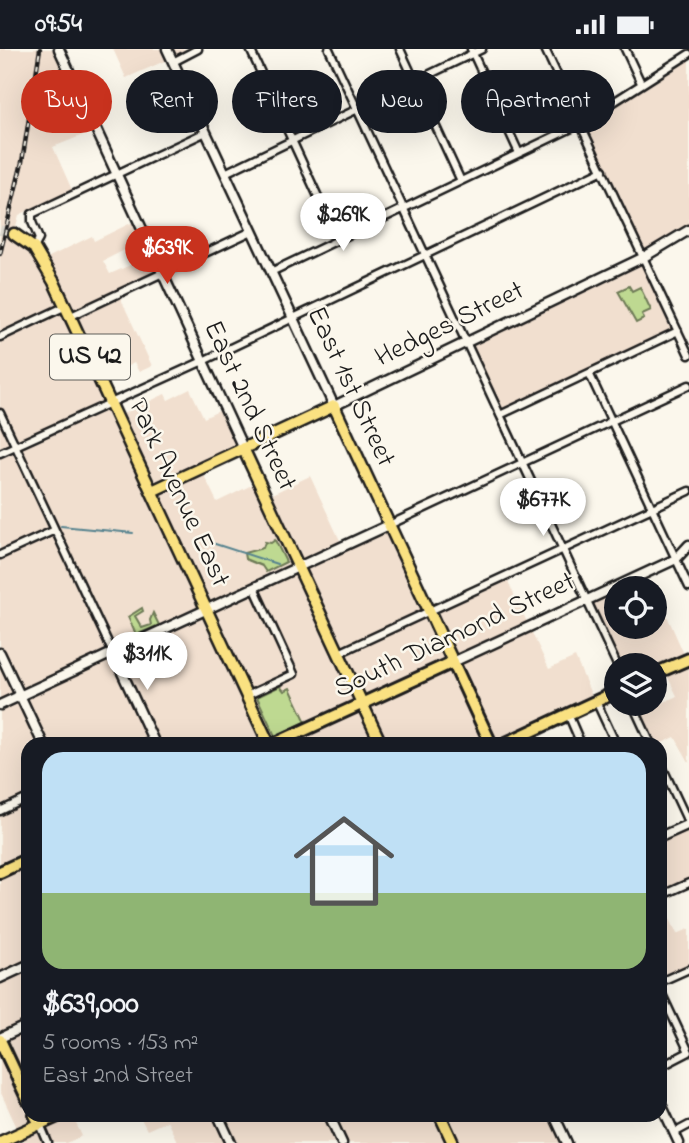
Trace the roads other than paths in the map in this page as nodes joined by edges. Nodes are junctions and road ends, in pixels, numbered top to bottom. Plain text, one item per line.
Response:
1 (59, 49) edge
2 (167, 49) edge
3 (198, 49) edge
4 (250, 49) edge
5 (329, 49) edge
6 (400, 49) edge
7 (482, 49) edge
8 (545, 49) edge
9 (625, 49) edge
10 (472, 51) edge
11 (689, 54) edge
12 (173, 62) junction
13 (177, 70) edge
14 (410, 70) edge
15 (437, 70) edge
16 (555, 70) edge
17 (641, 83) junction
18 (615, 100) edge
19 (356, 108) edge
20 (356, 110) edge
21 (204, 133) edge
22 (206, 133) edge
23 (368, 133) edge
24 (439, 133) edge
25 (560, 133) edge
26 (585, 133) edge
27 (292, 140) junction
28 (519, 153) junction
29 (603, 170) junction
30 (117, 173) junction
31 (225, 173) junction
32 (461, 181) junction
33 (403, 209) junction
34 (689, 230) edge
35 (252, 231) junction
36 (13, 234) tunnel mouth
37 (338, 240) junction
38 (34, 248) junction
39 (425, 255) junction
40 (644, 257) junction
41 (271, 272) junction
42 (163, 273) junction
43 (66, 306) junction
44 (71, 316) junction
45 (293, 318) junction
46 (678, 331) junction
47 (0, 337) edge
48 (466, 342) junction
49 (689, 355) edge
50 (203, 361) junction
51 (589, 373) junction
52 (689, 385) edge
53 (110, 401) junction
54 (334, 406) junction
55 (0, 413) edge
56 (500, 415) junction
57 (612, 421) junction
58 (15, 446) junction
59 (243, 448) junction
60 (0, 453) edge
61 (523, 464) junction
62 (152, 491) junction
63 (689, 491) edge
64 (652, 508) junction
65 (389, 525) junction
66 (55, 530) junction
67 (689, 545) edge
68 (563, 550) junction
69 (0, 555) edge
70 (676, 559) junction
71 (298, 567) junction
72 (254, 587) junction
73 (689, 587) edge
74 (587, 601) junction
75 (206, 609) junction
76 (429, 611) junction
77 (0, 653) edge
78 (113, 653) junction
79 (339, 653) junction
80 (611, 653) edge
81 (689, 659) edge
82 (453, 662) junction
83 (667, 668) edge
84 (20, 696) junction
85 (246, 696) junction
86 (604, 697) edge
87 (596, 701) junction
88 (362, 703) junction
89 (0, 705) edge
90 (568, 714) junction
91 (638, 716) edge
92 (40, 737) edge
93 (152, 737) edge
94 (266, 737) edge
95 (289, 737) edge
96 (378, 737) edge
97 (488, 737) edge
98 (519, 737) edge
99 (578, 737) edge
100 (613, 737) edge
101 (648, 737) edge
102 (667, 777) edge
103 (21, 801) edge
104 (0, 811) edge
105 (689, 824) edge
106 (667, 834) edge
107 (21, 862) edge
108 (0, 872) edge
109 (689, 883) edge
110 (667, 893) edge
111 (21, 968) edge
112 (689, 969) edge
113 (0, 978) edge
114 (667, 979) edge
115 (667, 1006) edge
116 (21, 1028) edge
117 (0, 1039) edge
118 (689, 1052) edge
119 (667, 1063) edge
120 (21, 1085) edge
121 (667, 1118) edge
122 (34, 1122) edge
123 (38, 1122) edge
124 (221, 1122) edge
125 (332, 1122) edge
126 (443, 1122) edge
127 (557, 1122) edge
128 (689, 1125) edge
129 (674, 1133) junction
130 (0, 1142) edge
131 (48, 1143) edge
132 (231, 1143) edge
133 (342, 1143) edge
134 (453, 1143) edge
135 (567, 1143) edge
136 (679, 1143) edge

1 - 30 street, East 2nd Street
2 - 12 street, East 1st Street
3 - 12 street
4 - 27 street
5 - 19 street
6 - 14 street
7 - 10 street
8 - 16 street
9 - 17 street
10 - 15 street
10 - 28 street
11 - 17 street
12 - 13 street, East 1st Street
17 - 18 street
20 - 27 street
21 - 30 street
22 - 31 street, East 1st Street
23 - 33 street
24 - 32 street
25 - 28 street
26 - 29 street
27 - 31 street
27 - 37 street
28 - 32 street
29 - 39 street
29 - 40 street
30 - 38 street
30 - 42 street, East 2nd Street
31 - 35 street, East 1st Street
32 - 33 street
33 - 37 street
33 - 39 street
34 - 40 street, Hedges Street
35 - 41 street, East 1st Street
35 - 42 street
36 - 38 main road, Park Avenue East / US 42
37 - 41 street
38 - 43 main road, Park Avenue East / US 42
39 - 45 street
39 - 48 street
40 - 46 street
40 - 48 street, Hedges Street
41 - 45 street, East 1st Street
42 - 44 street
42 - 50 street, East 2nd Street
43 - 44 main road, Park Avenue East / US 42
43 - 47 street
44 - 53 main road, Park Avenue East / US 42
45 - 50 street
45 - 54 street, East 1st Street
46 - 49 street
46 - 51 street
48 - 54 street, Hedges Street
48 - 56 street
50 - 53 street
50 - 59 street, East 2nd Street
51 - 56 street
51 - 57 street
52 - 57 street
53 - 58 street
53 - 62 main road, Park Avenue East / US 42
54 - 59 main road, Hedges Street
54 - 65 main road, East 1st Street
55 - 58 street
56 - 61 street
57 - 61 street
57 - 64 street
58 - 60 street
58 - 66 street
59 - 62 main road, Hedges Street
59 - 71 main road, East 2nd Street
61 - 65 street
61 - 68 street
62 - 75 main road, Park Avenue East
63 - 64 street
64 - 68 street
64 - 70 street
65 - 71 street
65 - 76 main road, East 1st Street
66 - 69 street
66 - 78 street
67 - 70 street, South Diamond Street
68 - 74 street
68 - 76 street
70 - 73 street
70 - 74 street, South Diamond Street
71 - 72 street
71 - 79 main road, East 2nd Street
72 - 75 street
72 - 85 street
74 - 80 street
74 - 82 street, South Diamond Street
75 - 78 street
75 - 85 main road, Park Avenue East
76 - 79 street
76 - 82 main road, East 1st Street
77 - 84 street
78 - 84 street
78 - 93 street
79 - 88 main road, East 2nd Street
81 - 83 highway
82 - 88 highway, South Diamond Street
82 - 97 highway, East 1st Street
84 - 89 street
84 - 92 street
85 - 94 main road, Park Avenue East
86 - 87 highway
87 - 90 highway
87 - 100 street
88 - 95 highway, South Diamond Street
88 - 96 main road, East 2nd Street
90 - 98 highway
90 - 99 street
91 - 101 street
102 - 105 street
103 - 104 street
105 - 106 street
107 - 108 highway
109 - 110 street
111 - 113 street
112 - 114 street
115 - 118 street
116 - 117 street
117 - 120 highway
118 - 119 street
121 - 129 street
122 - 130 main road
123 - 131 street
124 - 132 street
125 - 133 street
126 - 134 main road
127 - 135 street
128 - 129 street
129 - 136 street

